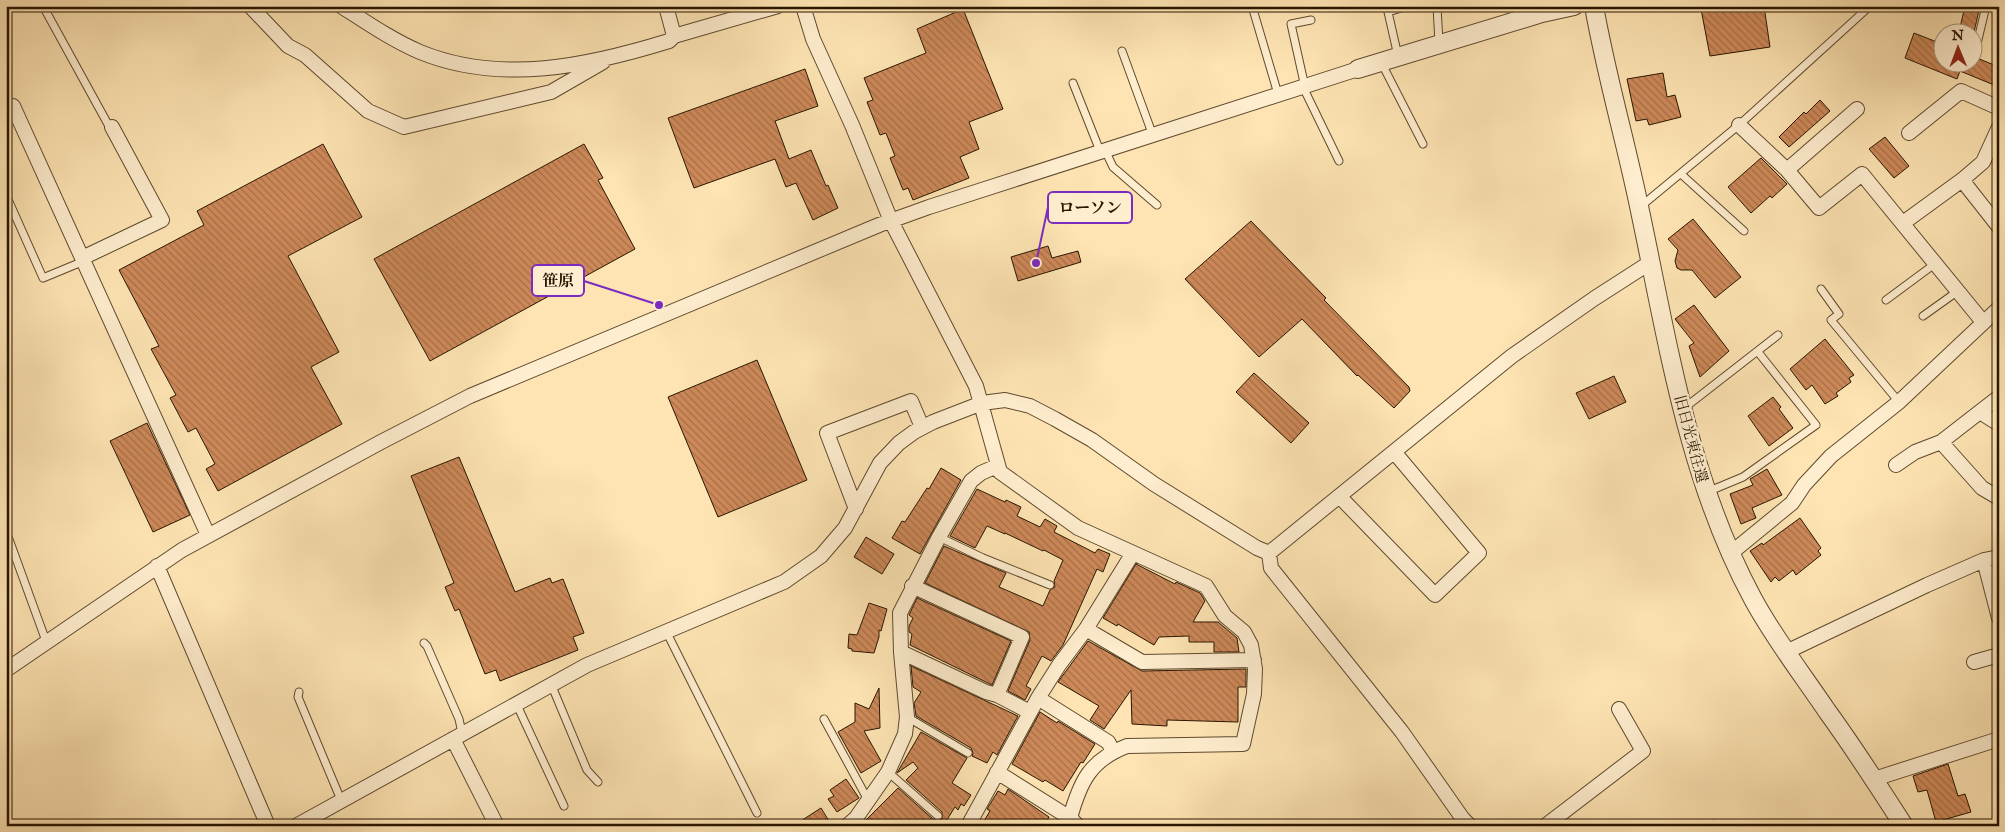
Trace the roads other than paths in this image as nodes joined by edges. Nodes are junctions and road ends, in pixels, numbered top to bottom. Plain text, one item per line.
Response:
1 (43, 6) edge
2 (250, 6) edge
3 (341, 6) edge
4 (666, 6) edge
5 (778, 6) edge
6 (803, 6) edge
7 (1252, 6) edge
8 (1408, 6) edge
9 (1437, 6) edge
10 (1574, 6) edge
11 (1594, 6) edge
12 (1870, 6) edge
13 (1986, 6) edge
14 (1311, 20) dead end
15 (1982, 23) edge
16 (674, 36) junction
17 (1439, 43) junction
18 (1122, 51) dead end
19 (1399, 56) junction
20 (612, 57) junction
21 (1381, 62) junction
22 (1358, 69) joint
23 (1073, 83) dead end
24 (1304, 87) junction
25 (1278, 94) junction
26 (13, 106) dead end
27 (1999, 108) edge
28 (1857, 109) dead end
29 (1739, 124) junction
30 (1999, 127) edge
31 (112, 128) joint
32 (1909, 133) dead end
33 (1152, 134) junction
34 (1423, 144) dead end
35 (1103, 150) junction
36 (1339, 161) dead end
37 (1786, 170) junction
38 (1681, 174) junction
39 (1962, 180) junction
40 (6, 195) edge
41 (1156, 205) dead end
42 (1640, 207) junction
43 (890, 221) junction
44 (1903, 224) junction
45 (1999, 227) edge
46 (1744, 231) dead end
47 (83, 259) junction
48 (1651, 262) junction
49 (1936, 263) junction
50 (1821, 289) dead end
51 (1958, 291) junction
52 (1886, 300) dead end
53 (1999, 308) edge
54 (1923, 316) dead end
55 (1983, 322) junction
56 (1778, 334) dead end
57 (1758, 352) junction
58 (1999, 397) edge
59 (1899, 402) junction
60 (982, 403) junction
61 (1682, 409) junction
62 (1980, 412) junction
63 (1999, 424) edge
64 (922, 427) junction
65 (1941, 442) junction
66 (1395, 453) junction
67 (1896, 465) dead end
68 (997, 466) junction
69 (1706, 492) junction
70 (1340, 497) junction
71 (1999, 498) edge
72 (856, 509) junction
73 (6, 531) edge
74 (208, 535) junction
75 (938, 537) junction
76 (1133, 552) junction
77 (1269, 553) junction
78 (1731, 554) junction
79 (1999, 557) edge
80 (1984, 560) junction
81 (157, 566) junction
82 (1050, 585) dead end
83 (912, 586) junction
84 (1999, 618) edge
85 (1086, 629) junction
86 (666, 631) junction
87 (46, 641) junction
88 (424, 643) dead end
89 (901, 652) junction
90 (1786, 652) junction
91 (1999, 655) edge
92 (1254, 660) junction
93 (1974, 662) dead end
94 (6, 670) edge
95 (551, 684) junction
96 (298, 692) dead end
97 (997, 695) junction
98 (1038, 698) junction
99 (516, 703) junction
100 (1620, 709) dead end
101 (1030, 712) junction
102 (906, 717) junction
103 (824, 719) dead end
104 (458, 736) junction
105 (1999, 739) edge
106 (1113, 751) junction
107 (968, 753) dead end
108 (888, 772) junction
109 (997, 772) junction
110 (1874, 779) junction
111 (598, 782) dead end
112 (340, 800) junction
113 (868, 800) junction
114 (564, 806) dead end
115 (757, 813) dead end
116 (938, 816) dead end
117 (1074, 822) edge
118 (855, 823) edge
119 (268, 826) edge
120 (296, 826) edge
121 (497, 826) edge
122 (968, 826) edge
123 (1470, 826) edge
124 (1545, 826) edge
125 (1904, 826) edge

1 - 31 lane
2 - 20 street
3 - 20 street
4 - 16 street
5 - 16 street
6 - 43 street
7 - 25 lane
8 - 19 lane
9 - 17 lane
10 - 17 street
11 - 42 street, 旧日光東往還
12 - 29 lane
13 - 15 lane
14 - 24 lane
16 - 20 street
17 - 19 street
18 - 33 lane
19 - 21 street
21 - 22 street
21 - 34 lane
22 - 24 street
23 - 35 lane
24 - 25 street
24 - 36 lane
25 - 33 street
26 - 47 street
27 - 32 street
28 - 37 street
29 - 37 street
29 - 38 lane
30 - 39 street
31 - 47 street
33 - 35 street
35 - 41 lane
35 - 43 street
37 - 44 street
38 - 42 lane
38 - 46 lane
39 - 44 street
39 - 45 street
40 - 47 lane
42 - 48 street, 旧日光東往還
43 - 60 street
43 - 74 street
44 - 49 street
47 - 74 street
48 - 61 street, 旧日光東往還
48 - 66 street
49 - 51 street
49 - 52 lane
50 - 59 lane
51 - 54 lane
51 - 55 street
53 - 55 street
55 - 59 street
56 - 57 lane
57 - 61 lane
57 - 69 lane
58 - 62 street
59 - 78 street
60 - 64 street
60 - 68 street
60 - 77 street
61 - 69 street, 旧日光東往還
62 - 63 street
62 - 65 street
64 - 72 street
64 - 72 street
65 - 67 street
65 - 71 street
66 - 70 street
66 - 70 street
68 - 75 street
68 - 76 street
69 - 78 street, 旧日光東往還
70 - 77 street
72 - 86 street
73 - 87 lane
74 - 81 street
75 - 82 lane
75 - 83 street
76 - 85 street
76 - 92 street
77 - 123 street
78 - 90 street, 旧日光東往還
79 - 80 street
80 - 84 street
80 - 90 street
81 - 87 street
81 - 119 street
83 - 89 street
83 - 97 street
85 - 92 street
85 - 98 street
86 - 95 street
86 - 115 lane
87 - 94 street
88 - 104 lane
89 - 97 street
89 - 102 street
90 - 110 street, 旧日光東往還
91 - 93 street
92 - 106 street
95 - 99 street
95 - 111 lane
96 - 112 lane
97 - 101 street
98 - 101 street
98 - 106 street
99 - 104 street
99 - 114 lane
100 - 124 street
101 - 109 street
102 - 107 lane
102 - 108 street
103 - 113 lane
104 - 112 street
104 - 121 street
105 - 110 street
106 - 117 street
108 - 113 street
108 - 116 lane
109 - 117 street
109 - 122 street
110 - 125 street, 旧日光東往還
112 - 120 street
113 - 118 street

